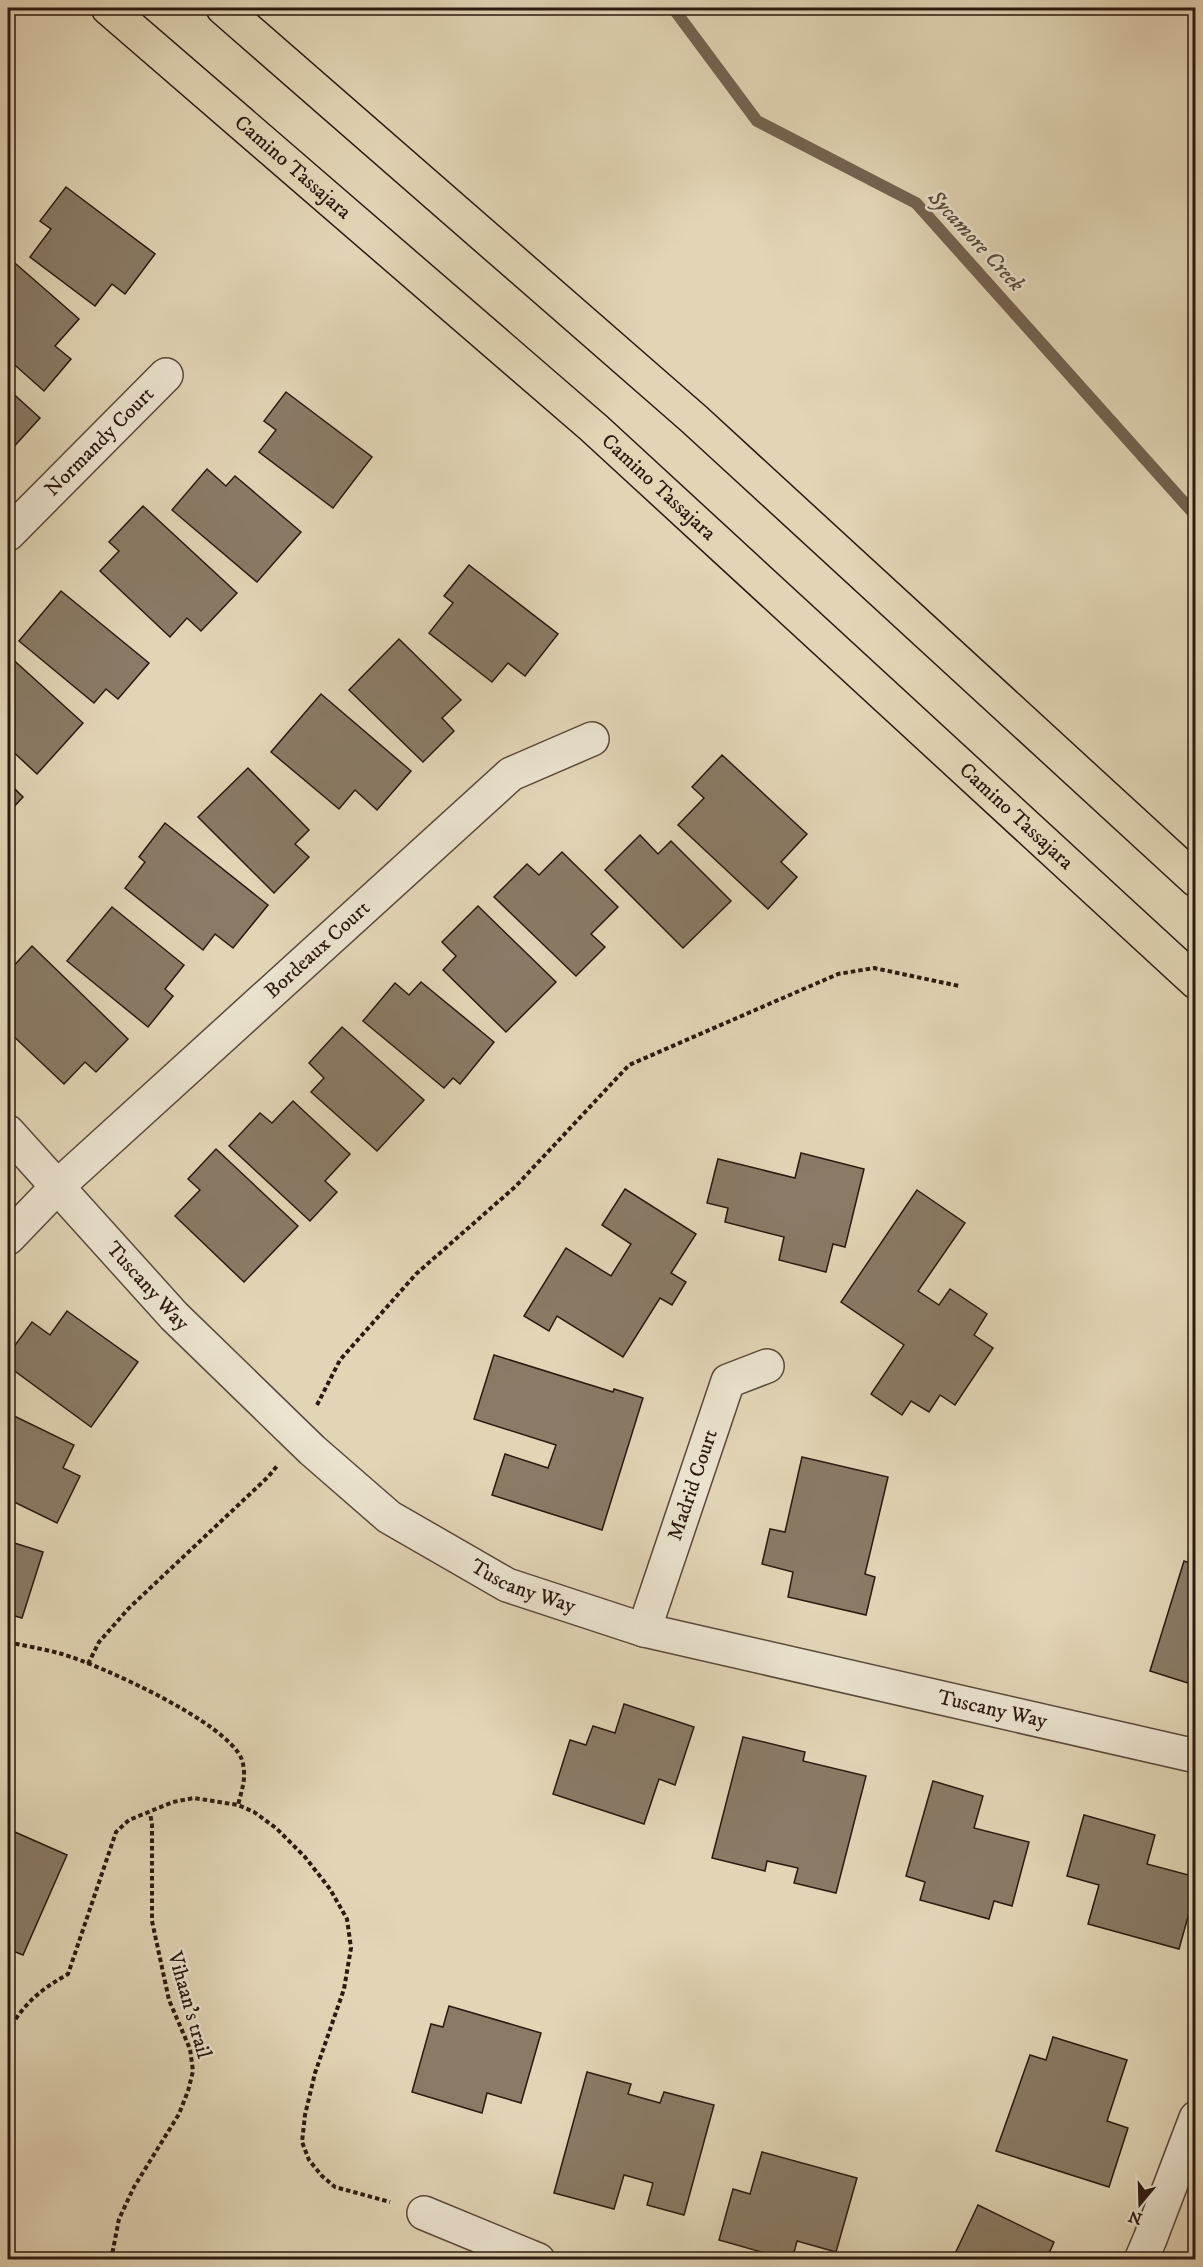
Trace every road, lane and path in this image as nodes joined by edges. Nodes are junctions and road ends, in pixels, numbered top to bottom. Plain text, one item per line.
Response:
1 (108, 8) edge
2 (223, 8) edge
3 (166, 375) dead end
4 (8, 534) edge
5 (592, 739) dead end
6 (1196, 880) edge
7 (1196, 982) edge
8 (959, 986) dead end
9 (8, 1131) edge
10 (58, 1186) junction
11 (8, 1238) edge
12 (767, 1366) dead end
13 (300, 1438) junction
14 (644, 1630) junction
15 (8, 1642) edge
16 (88, 1664) junction
17 (1196, 1756) edge
18 (238, 1805) junction
19 (150, 1812) junction
20 (8, 2032) edge
21 (1196, 2118) edge
22 (424, 2213) joint
23 (111, 2259) edge
24 (538, 2259) edge
25 (1141, 2259) edge

1 - 7 main road, Camino Tassajara
2 - 6 main road
3 - 4 street, Normandy Court
5 - 10 street, Bordeaux Court
8 - 13 path
9 - 10 street, Tuscany Way
10 - 11 street, Bordeaux Court
10 - 13 street, Tuscany Way
12 - 14 street, Madrid Court
13 - 14 street, Tuscany Way
13 - 16 path
14 - 17 street, Tuscany Way
15 - 16 path
16 - 18 path
18 - 19 path
18 - 22 path
19 - 20 path
19 - 23 path, Vihaan’s trail
21 - 25 street
22 - 24 street

